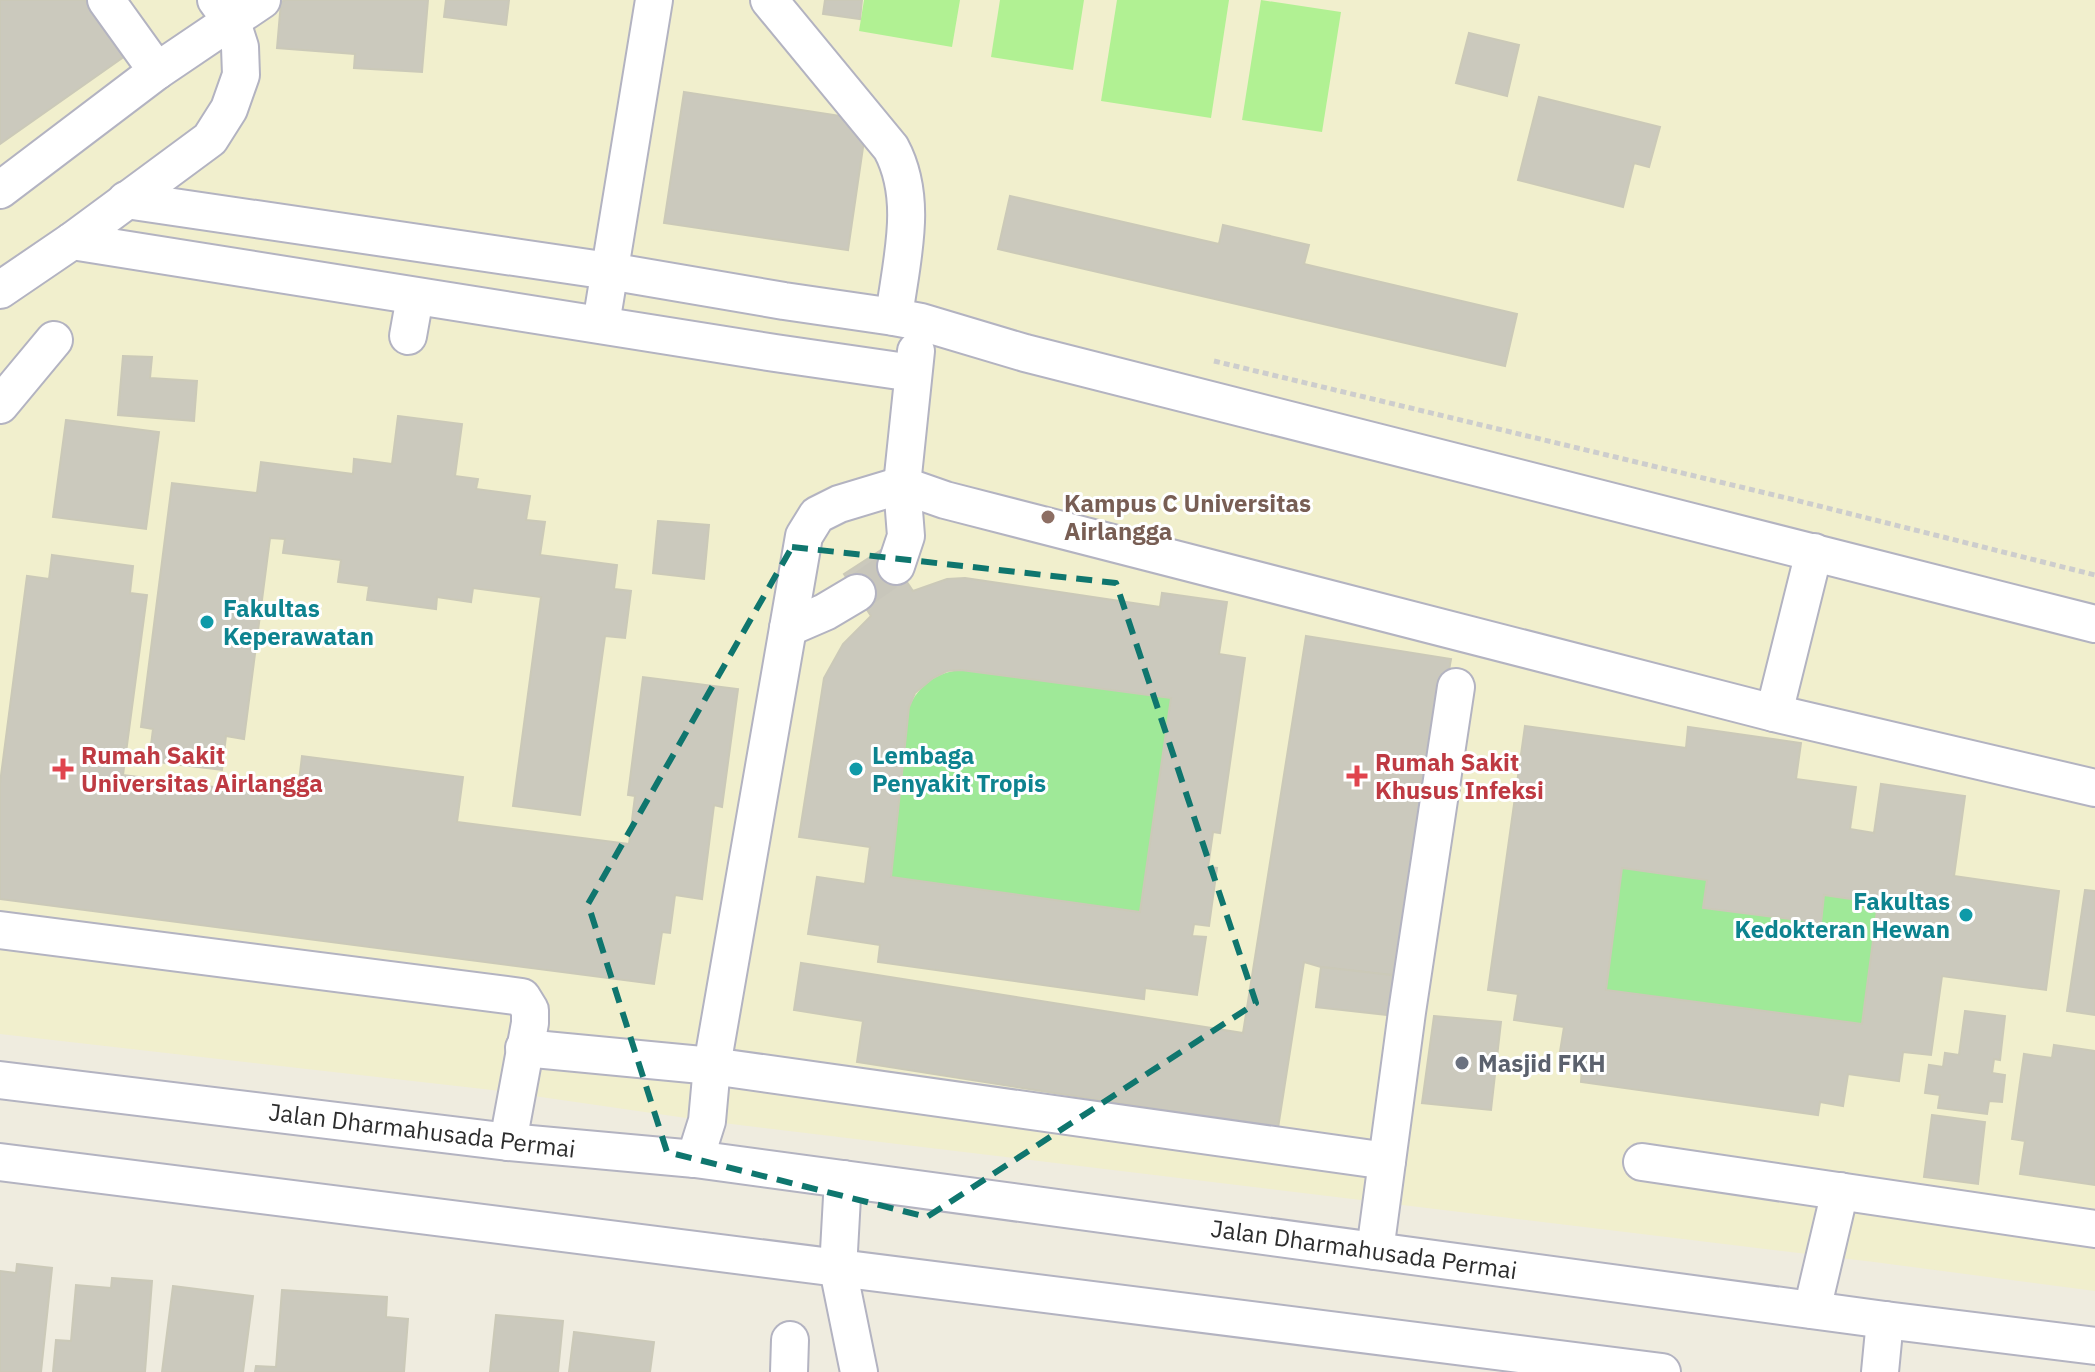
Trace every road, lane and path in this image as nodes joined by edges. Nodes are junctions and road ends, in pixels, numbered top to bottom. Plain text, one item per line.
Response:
1 (106, 0) edge
2 (262, 0) edge
3 (654, 0) edge
4 (769, 0) edge
5 (224, 11) edge
6 (157, 71) junction
7 (0, 190) edge
8 (126, 200) junction
9 (72, 241) junction
10 (609, 271) junction
11 (0, 290) edge
12 (415, 297) junction
13 (784, 301) junction
14 (907, 319) junction
15 (601, 324) junction
16 (408, 336) dead end
17 (54, 340) dead end
18 (775, 353) junction
19 (1207, 359) dead end
20 (913, 373) junction
21 (0, 405) edge
22 (902, 485) junction
23 (1814, 552) junction
24 (896, 566) tunnel mouth
25 (2095, 575) edge
26 (857, 593) tunnel mouth
27 (2095, 624) edge
28 (788, 628) junction
29 (1456, 687) dead end
30 (1774, 713) junction
31 (2095, 788) edge
32 (0, 930) edge
33 (524, 1048) junction
34 (712, 1066) junction
35 (0, 1080) edge
36 (508, 1142) junction
37 (695, 1159) junction
38 (1387, 1161) junction
39 (0, 1162) edge
40 (1642, 1162) dead end
41 (843, 1179) junction
42 (1840, 1191) junction
43 (2095, 1229) edge
44 (1375, 1251) junction
45 (838, 1269) junction
46 (1812, 1310) junction
47 (1885, 1320) junction
48 (2095, 1346) edge
49 (859, 1372) edge
50 (1662, 1372) edge
51 (1880, 1372) edge

1 - 6 street
2 - 5 street
3 - 10 street
4 - 14 street
5 - 6 street
5 - 8 street
6 - 7 street
8 - 9 street
8 - 10 street
9 - 11 street
9 - 12 street
10 - 13 street
10 - 15 street
12 - 15 street
12 - 16 street
13 - 14 street
13 - 18 street
14 - 20 street
14 - 23 street
15 - 18 street
17 - 21 street
18 - 20 street
19 - 25 path
20 - 22 street
22 - 24 street
22 - 28 street
22 - 30 street
23 - 27 street
23 - 30 street
26 - 28 street
28 - 34 street
29 - 38 street
30 - 31 street
32 - 33 street
33 - 34 street
33 - 36 street
34 - 37 street
34 - 38 street
35 - 36 street, Jalan Dharmahusada Permai
36 - 37 street, Jalan Dharmahusada Permai
37 - 41 street, Jalan Dharmahusada Permai
38 - 44 street
39 - 45 street
40 - 42 street
41 - 44 street, Jalan Dharmahusada Permai
41 - 45 street
42 - 43 street
42 - 46 street
44 - 46 street, Jalan Dharmahusada Permai
45 - 49 street
45 - 50 street
46 - 47 street, Jalan Dharmahusada Permai
47 - 48 street, Jalan Dharmahusada Permai
47 - 51 street

